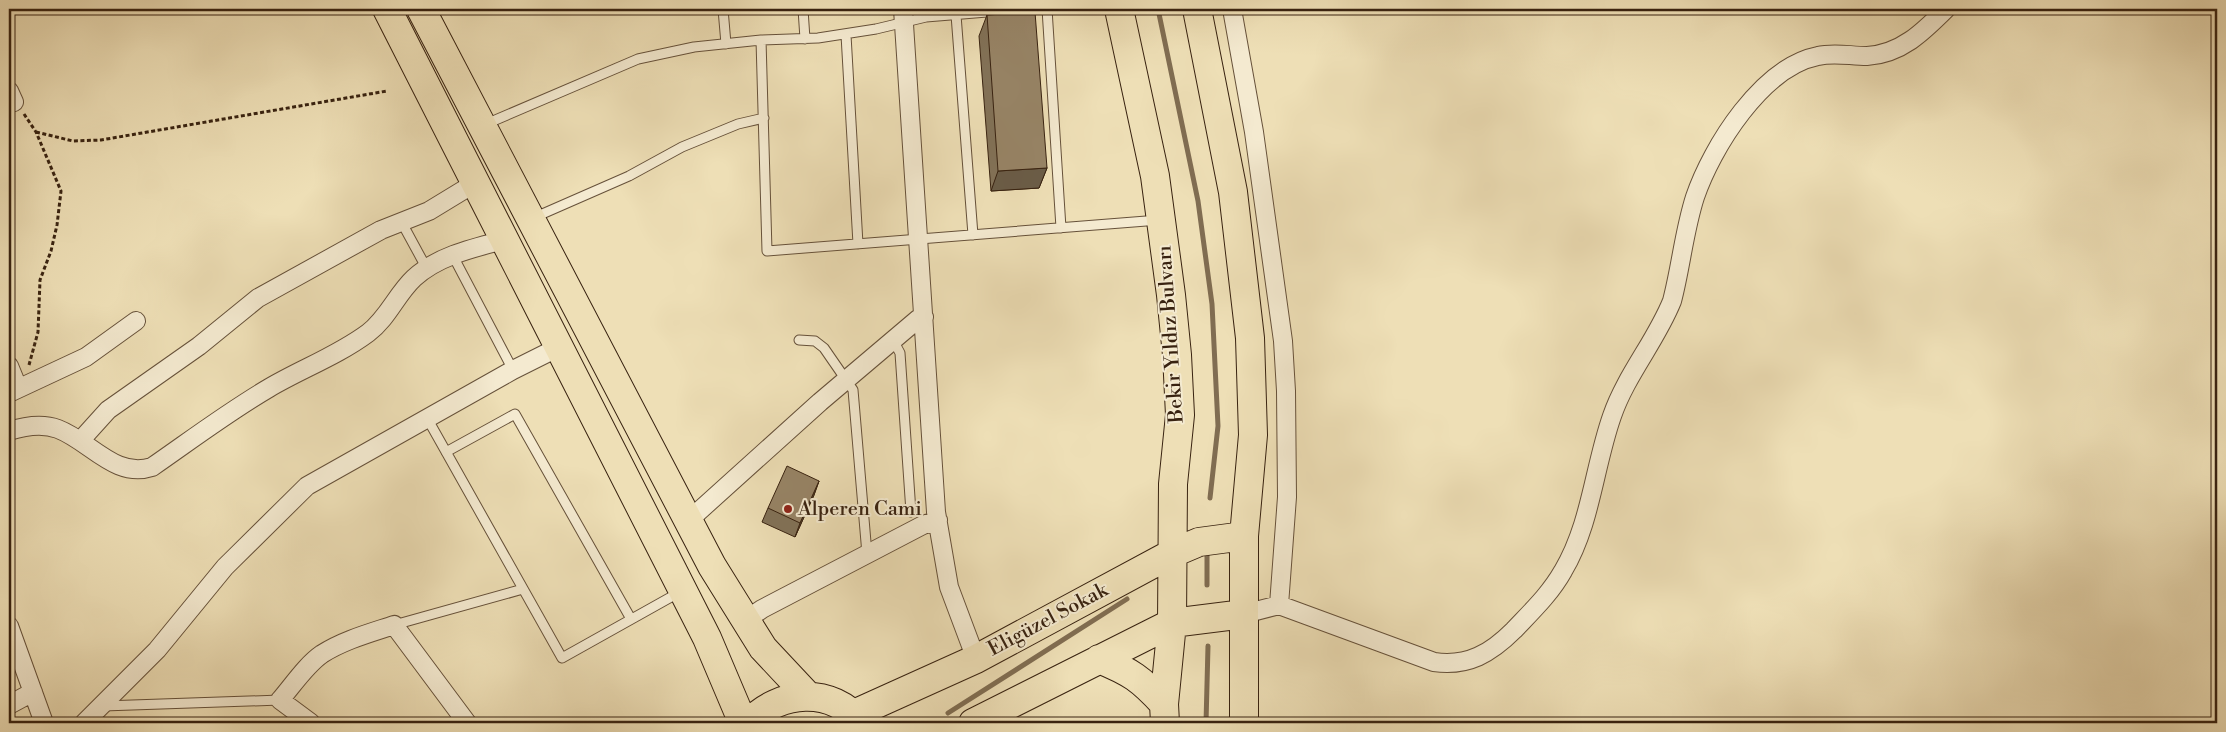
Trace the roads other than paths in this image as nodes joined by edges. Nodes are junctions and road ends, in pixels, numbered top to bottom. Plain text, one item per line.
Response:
1 (387, 9) edge
2 (421, 9) edge
3 (723, 9) edge
4 (803, 9) edge
5 (1022, 9) edge
6 (1047, 9) edge
7 (1119, 9) edge
8 (1198, 9) edge
9 (1232, 9) edge
10 (1946, 9) edge
11 (904, 15) edge
12 (956, 15) junction
13 (846, 35) junction
14 (805, 39) junction
15 (761, 40) junction
16 (726, 44) junction
17 (764, 118) junction
18 (482, 126) junction
19 (475, 183) junction
20 (531, 219) junction
21 (1162, 220) junction
22 (402, 223) junction
23 (1061, 228) junction
24 (973, 235) junction
25 (920, 239) junction
26 (504, 240) junction
27 (858, 244) junction
28 (453, 256) junction
29 (427, 269) junction
30 (924, 317) junction
31 (136, 321) dead end
32 (799, 340) dead end
33 (893, 340) junction
34 (559, 347) junction
35 (9, 366) edge
36 (513, 370) junction
37 (846, 379) junction
38 (17, 389) edge
39 (427, 418) junction
40 (9, 431) edge
41 (80, 442) junction
42 (446, 452) junction
43 (911, 512) dead end
44 (938, 520) junction
45 (688, 521) junction
46 (1244, 536) junction
47 (1172, 553) junction
48 (867, 554) junction
49 (523, 589) junction
50 (682, 590) junction
51 (1279, 605) junction
52 (1244, 614) junction
53 (631, 619) junction
54 (746, 620) junction
55 (1172, 623) junction
56 (394, 625) junction
57 (9, 626) edge
58 (976, 659) junction
59 (1099, 659) junction
60 (33, 692) junction
61 (808, 696) junction
62 (280, 700) junction
63 (9, 705) edge
64 (101, 706) junction
65 (1164, 714) edge
66 (857, 719) edge
67 (44, 723) edge
68 (84, 723) edge
69 (311, 723) edge
70 (467, 723) edge
71 (743, 723) edge
72 (749, 723) edge
73 (973, 723) edge
74 (1244, 723) edge

1 - 19 main road
2 - 18 main road
3 - 16 lane
4 - 14 lane
5 - 12 lane
6 - 23 lane
7 - 21 main road, Bekir Yıldız Bulvarı
8 - 46 main road
9 - 51 street
10 - 51 street
11 - 12 lane
11 - 13 lane
11 - 25 street
12 - 24 lane
13 - 14 lane
13 - 27 lane
14 - 15 lane
15 - 16 lane
15 - 17 lane
16 - 18 lane
17 - 20 lane
17 - 27 lane
18 - 20 main road
19 - 22 street
19 - 26 main road
20 - 45 main road
21 - 23 lane
21 - 47 main road, Bekir Yıldız Bulvarı
22 - 29 lane
22 - 41 street
23 - 24 lane
24 - 25 lane
25 - 27 lane
25 - 30 street
26 - 28 street
26 - 34 main road
28 - 29 street
28 - 36 lane
29 - 41 street
30 - 33 street
30 - 44 street
31 - 38 street
32 - 37 lane
33 - 37 street
33 - 43 lane
34 - 36 street
34 - 50 main road
35 - 38 street
36 - 39 street
37 - 45 street
37 - 48 lane
39 - 42 lane
39 - 64 street
40 - 41 street
42 - 49 lane
42 - 53 lane
44 - 48 street
44 - 58 street
45 - 54 main road
46 - 47 main road, Eligüzel Sokak
46 - 52 main road
47 - 55 main road, Bekir Yıldız Bulvarı
47 - 58 main road, Eligüzel Sokak
48 - 54 street
49 - 53 lane
49 - 56 lane
50 - 53 lane
50 - 71 main road
51 - 52 street
52 - 55 main road
52 - 74 main road
54 - 61 main road
55 - 59 main road
55 - 65 main road, Bekir Yıldız Bulvarı
56 - 62 street
56 - 70 street
57 - 60 street
58 - 66 main road, Eligüzel Sokak
59 - 65 main road
59 - 73 main road
60 - 63 street
60 - 67 street
61 - 66 main road
61 - 72 main road
62 - 64 lane
62 - 69 street
64 - 68 street

